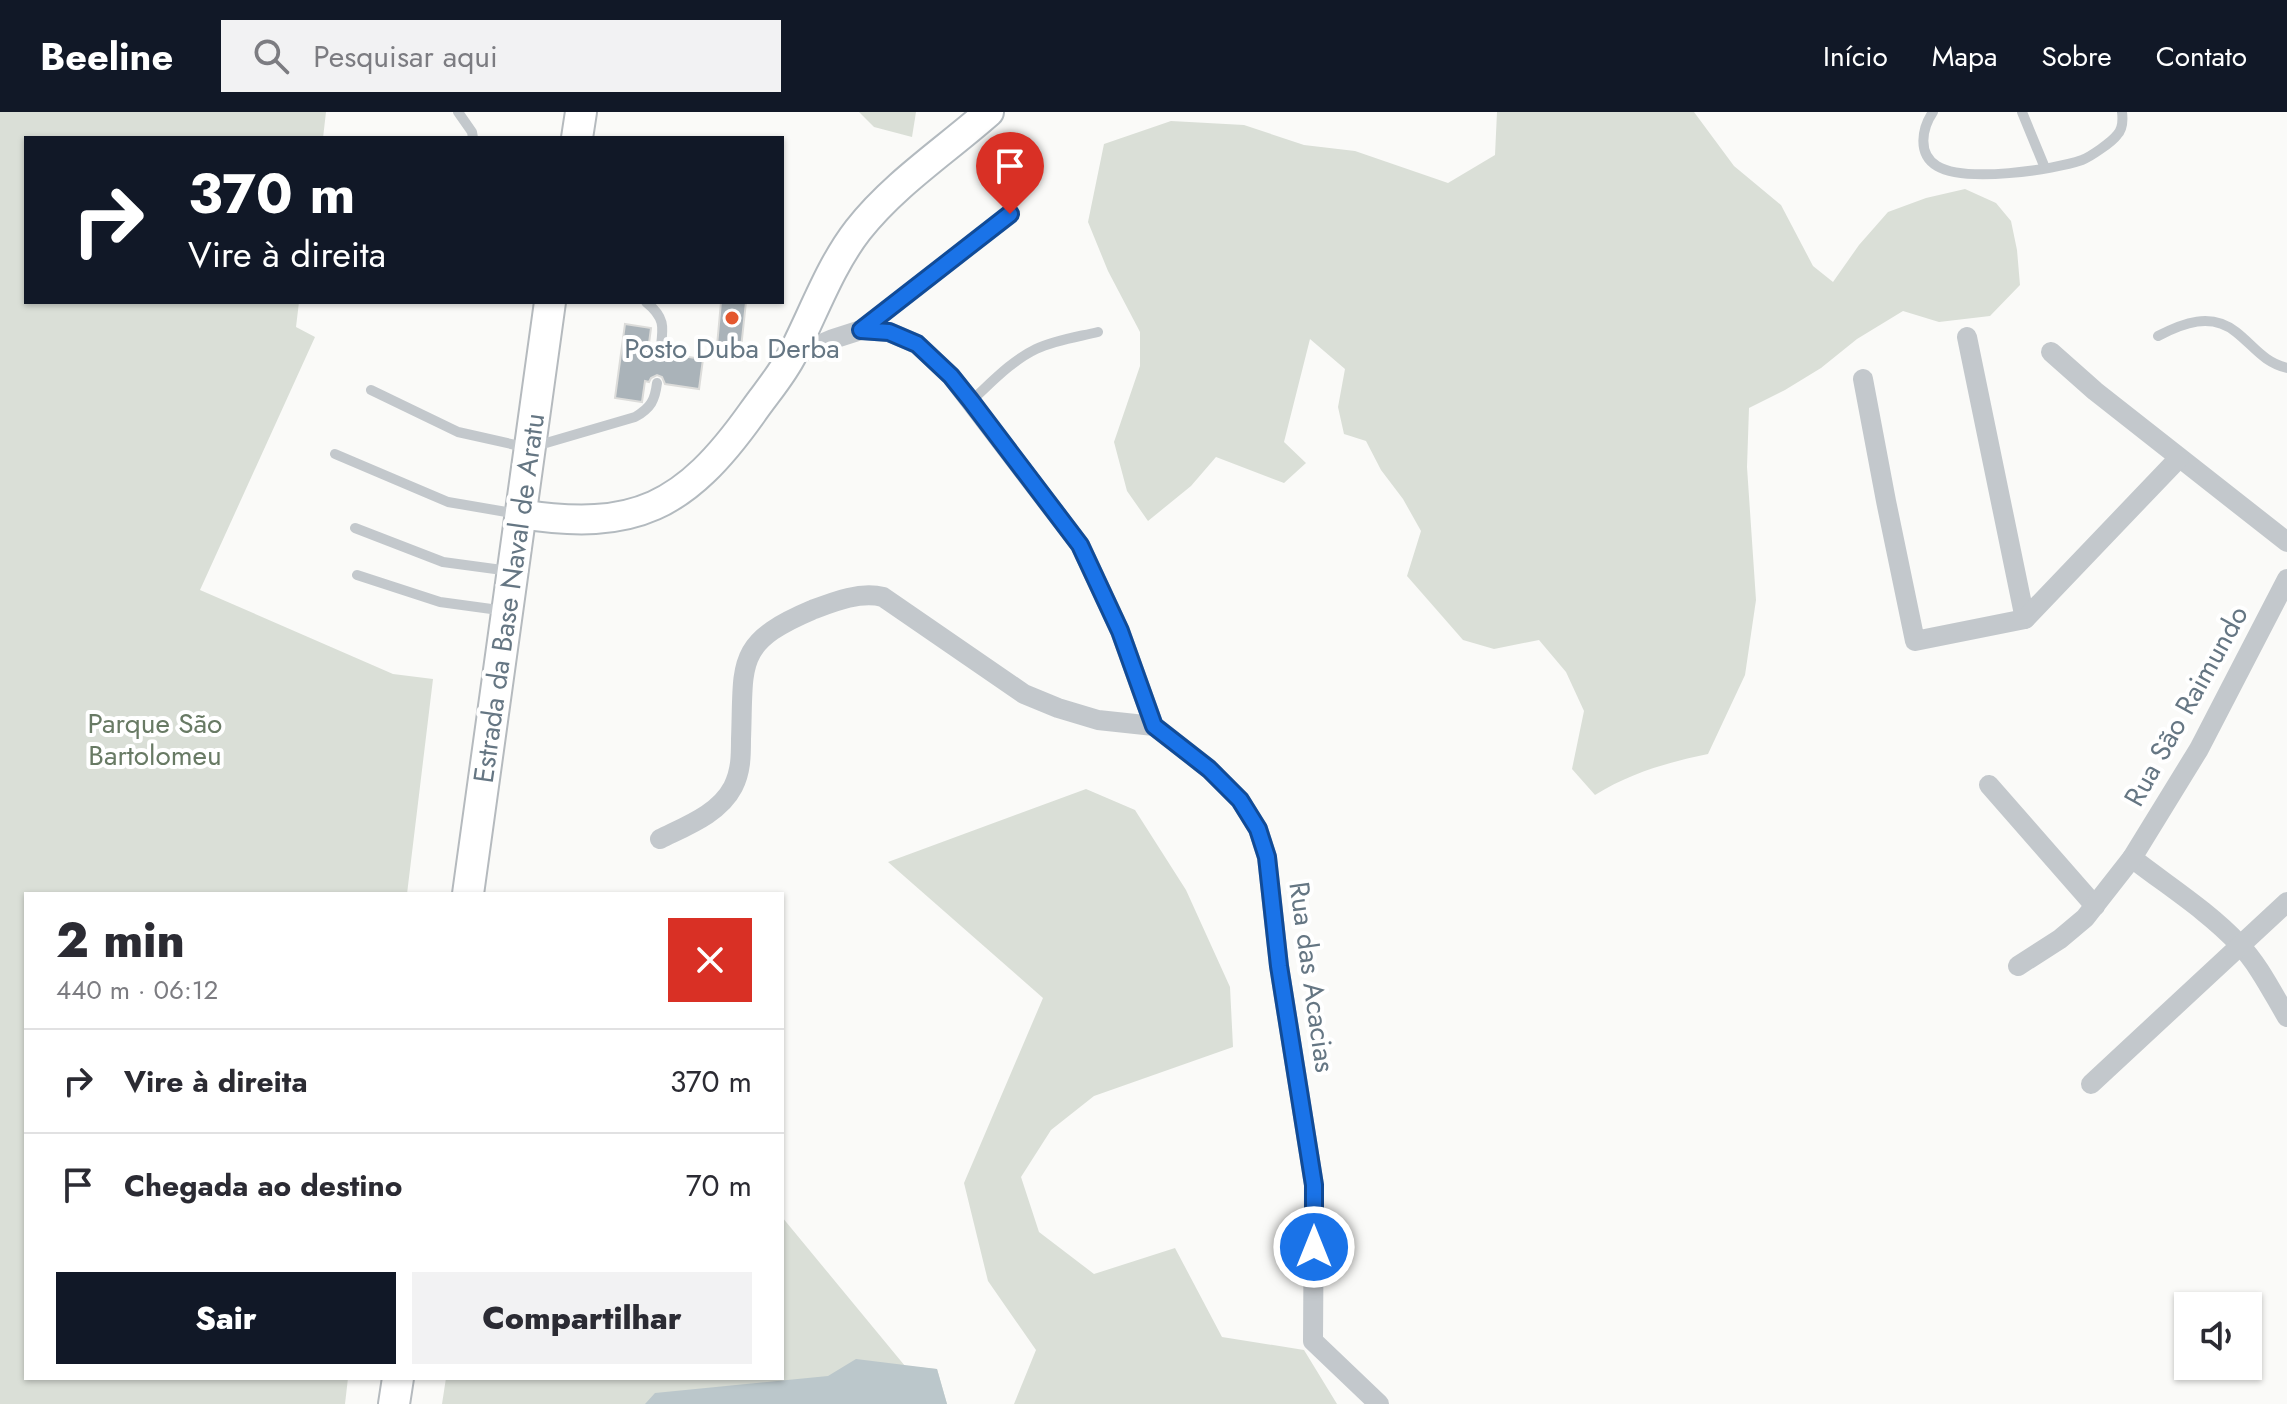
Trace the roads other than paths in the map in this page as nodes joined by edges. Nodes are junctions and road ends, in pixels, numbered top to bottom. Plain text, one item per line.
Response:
1 (458, 112) edge
2 (581, 112) edge
3 (989, 112) edge
4 (1933, 112) edge
5 (2022, 112) edge
6 (2122, 112) edge
7 (473, 136) edge
8 (577, 136) edge
9 (2045, 168) junction
10 (1010, 214) dead end
11 (550, 304) edge
12 (648, 304) edge
13 (861, 330) junction
14 (1098, 332) dead end
15 (2158, 336) dead end
16 (1967, 337) dead end
17 (2051, 352) dead end
18 (660, 353) dead end
19 (791, 357) junction
20 (2287, 368) edge
21 (1863, 379) dead end
22 (657, 383) dead end
23 (371, 390) dead end
24 (971, 401) junction
25 (529, 448) junction
26 (335, 454) dead end
27 (2179, 458) junction
28 (520, 514) junction
29 (355, 528) dead end
30 (2287, 542) edge
31 (513, 571) junction
32 (357, 575) dead end
33 (2287, 579) edge
34 (508, 612) junction
35 (2025, 619) junction
36 (1154, 726) junction
37 (1989, 785) dead end
38 (660, 839) dead end
39 (2132, 858) junction
40 (468, 892) edge
41 (2287, 902) edge
42 (2095, 906) junction
43 (2240, 945) junction
44 (2018, 966) dead end
45 (2287, 1017) edge
46 (2091, 1084) dead end
47 (398, 1380) edge
48 (394, 1404) edge
49 (1379, 1404) edge

1 - 7 lane
2 - 8 main road
3 - 19 street
4 - 9 lane
5 - 9 lane
6 - 9 lane
10 - 13 lane
11 - 25 main road, Estrada da Base Naval de Aratu
12 - 18 lane
13 - 19 street
13 - 24 street
14 - 24 lane
15 - 20 lane
16 - 35 street
17 - 27 street
19 - 28 street
21 - 35 street
22 - 25 lane
23 - 25 lane
24 - 36 street
25 - 28 main road, Estrada da Base Naval de Aratu
26 - 28 lane
27 - 30 street
27 - 35 street
28 - 31 main road, Estrada da Base Naval de Aratu
29 - 31 lane
31 - 34 main road, Estrada da Base Naval de Aratu
32 - 34 lane
33 - 39 street, Rua São Raimundo
34 - 40 main road, Estrada da Base Naval de Aratu
36 - 38 street
36 - 49 street, Rua das Acacias
37 - 42 street
39 - 42 street, Rua São Raimundo
39 - 43 street
41 - 43 street
42 - 44 street, Rua São Raimundo
43 - 45 street
43 - 46 street
47 - 48 main road

